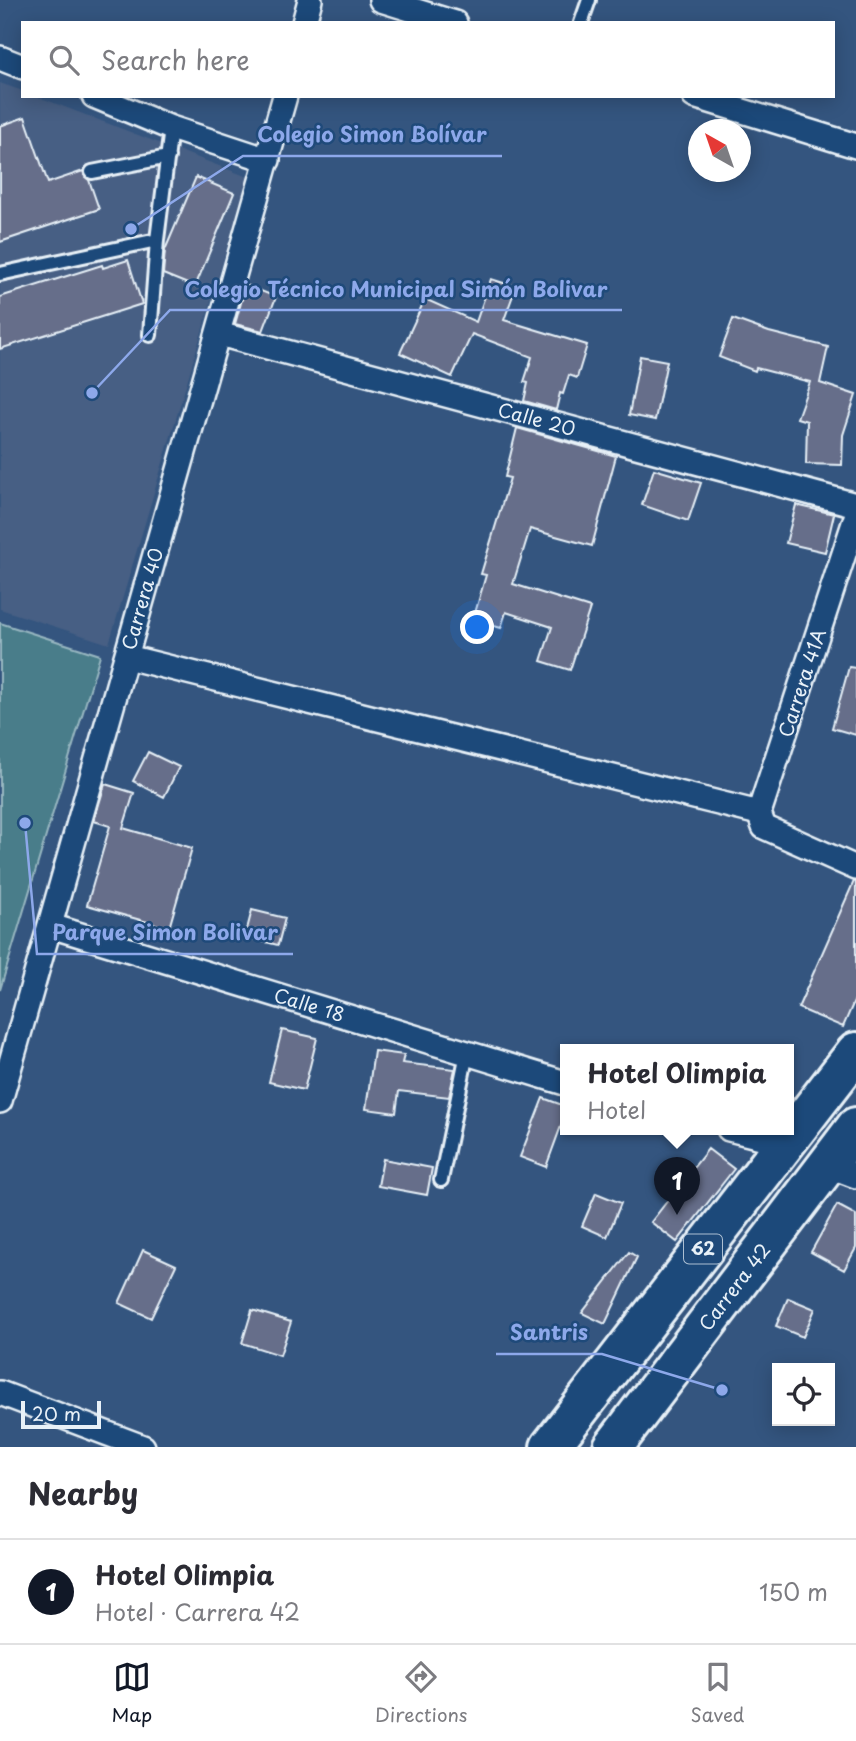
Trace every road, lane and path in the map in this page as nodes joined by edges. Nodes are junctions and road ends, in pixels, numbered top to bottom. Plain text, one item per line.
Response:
1 (310, 0) edge
2 (381, 0) edge
3 (589, 0) edge
4 (305, 21) edge
5 (449, 21) edge
6 (582, 21) edge
7 (0, 58) edge
8 (21, 66) edge
9 (99, 98) edge
10 (284, 98) edge
11 (700, 98) edge
12 (171, 128) junction
13 (856, 146) edge
14 (168, 156) junction
15 (268, 160) junction
16 (92, 172) dead end
17 (158, 240) junction
18 (0, 274) edge
19 (219, 334) junction
20 (150, 335) dead end
21 (856, 505) edge
22 (856, 517) edge
23 (849, 564) edge
24 (127, 657) junction
25 (759, 813) junction
26 (856, 868) edge
27 (51, 926) junction
28 (856, 1052) edge
29 (467, 1053) junction
30 (560, 1081) edge
31 (0, 1101) edge
32 (856, 1127) edge
33 (794, 1131) edge
34 (753, 1135) edge
35 (791, 1135) edge
36 (785, 1143) junction
37 (841, 1170) edge
38 (441, 1180) dead end
39 (0, 1393) edge
40 (143, 1447) edge
41 (550, 1447) edge
42 (613, 1447) edge

1 - 4 street
2 - 5 street
3 - 6 lane
7 - 8 street
9 - 12 street
10 - 15 street, Carrera 40
11 - 13 street
12 - 14 lane
12 - 15 street
14 - 16 lane
14 - 17 lane
15 - 19 street, Carrera 40
17 - 18 lane
17 - 20 lane
19 - 21 street, Calle 20
19 - 24 street, Carrera 40
22 - 23 street, Carrera 41A
23 - 25 street, Carrera 41A
24 - 25 street
24 - 27 street, Carrera 40
25 - 26 street
27 - 29 street, Calle 18
27 - 31 street, Carrera 40
28 - 33 highway, 62
29 - 30 street, Calle 18
29 - 38 lane
32 - 37 highway, Carrera 42 / 62
34 - 36 street
35 - 36 highway, 62
36 - 41 highway, 62
37 - 42 highway, Carrera 42 / 62
39 - 40 street

